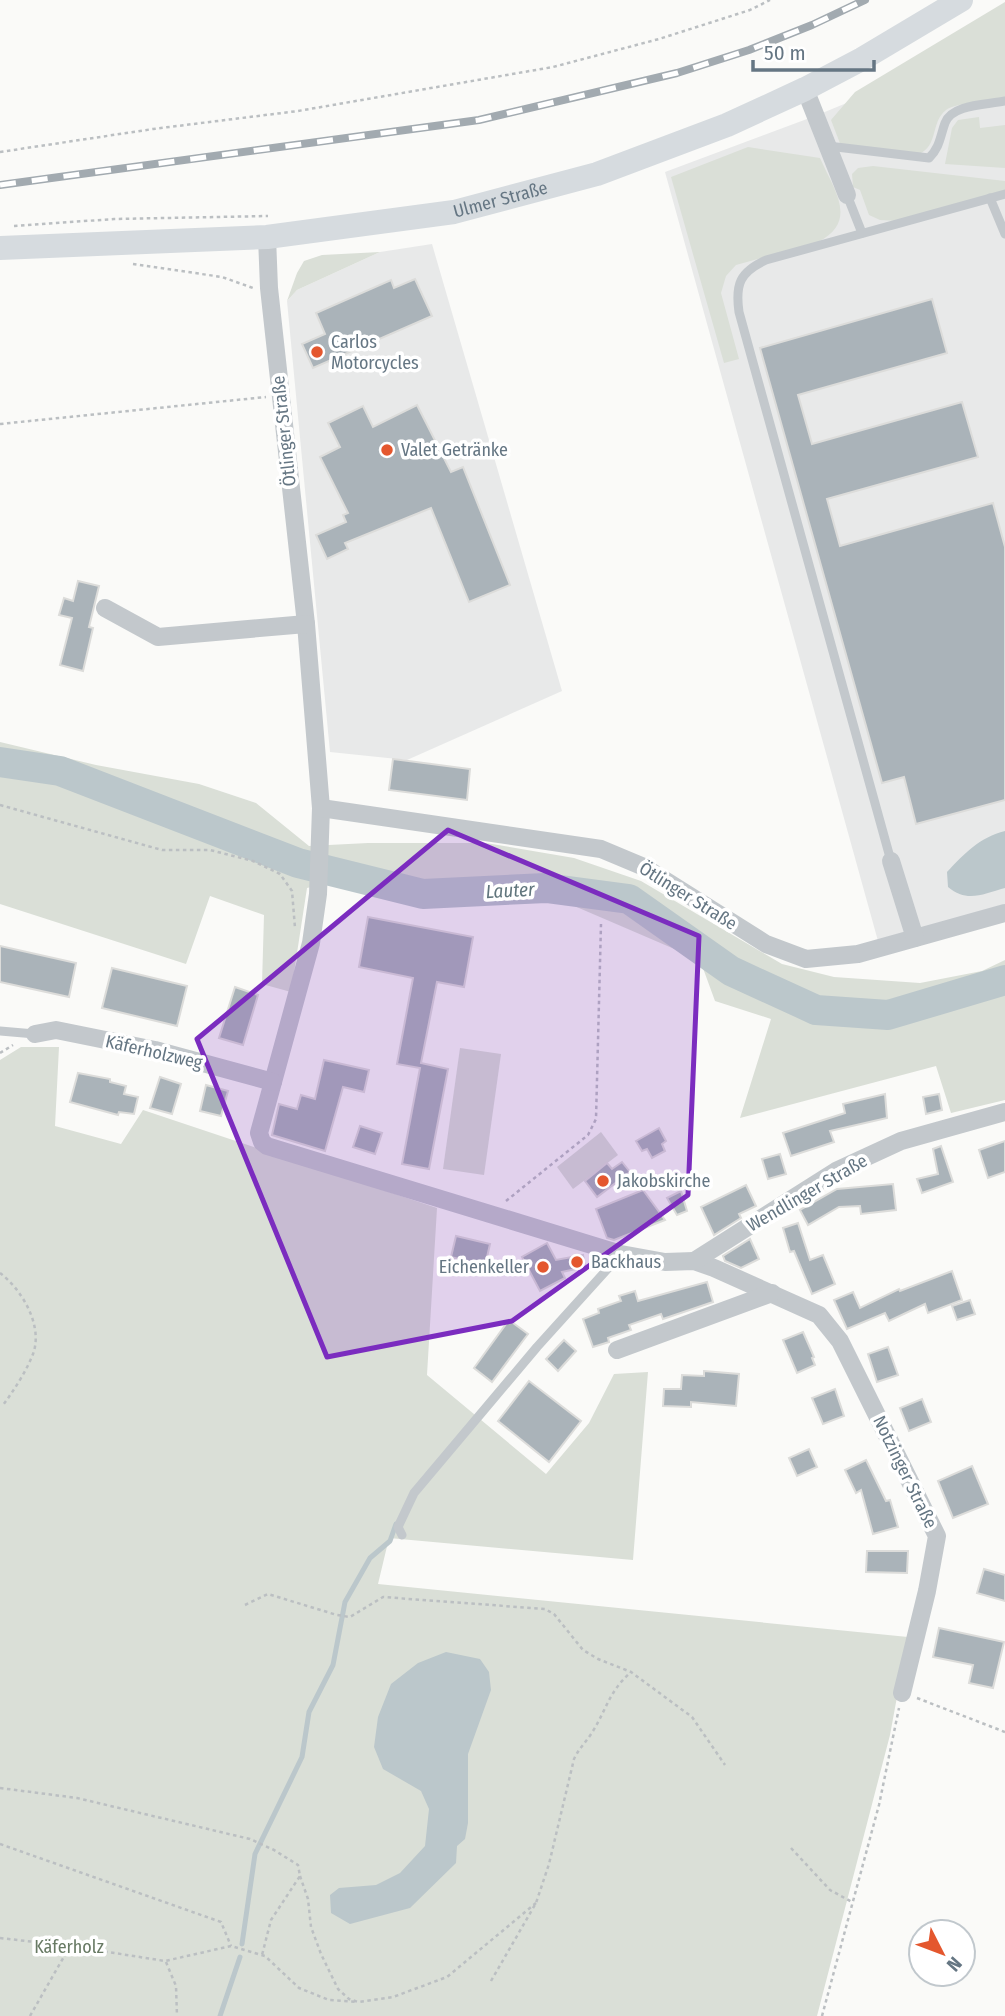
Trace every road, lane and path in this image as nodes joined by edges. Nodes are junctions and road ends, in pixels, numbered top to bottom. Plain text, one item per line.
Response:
1 (770, 0) edge
2 (961, 0) edge
3 (805, 89) junction
4 (1005, 101) edge
5 (826, 145) junction
6 (0, 152) edge
7 (1005, 194) edge
8 (847, 195) joint
9 (990, 198) junction
10 (13, 226) dead end
11 (267, 226) junction
12 (862, 233) junction
13 (1005, 234) edge
14 (0, 248) edge
15 (127, 264) dead end
16 (269, 288) junction
17 (280, 396) junction
18 (0, 424) edge
19 (105, 608) dead end
20 (306, 624) junction
21 (0, 805) edge
22 (321, 808) junction
23 (891, 861) joint
24 (1005, 913) edge
25 (601, 924) dead end
26 (915, 938) junction
27 (312, 943) junction
28 (0, 1031) edge
29 (35, 1034) joint
30 (272, 1082) junction
31 (1005, 1112) edge
32 (489, 1214) junction
33 (621, 1254) junction
34 (694, 1261) junction
35 (0, 1273) edge
36 (772, 1293) junction
37 (617, 1350) dead end
38 (3, 1405) dead end
39 (402, 1535) dead end
40 (245, 1605) dead end
41 (631, 1672) junction
42 (902, 1693) junction
43 (1005, 1732) edge
44 (725, 1765) dead end
45 (0, 1788) edge
46 (0, 1844) edge
47 (791, 1848) dead end
48 (300, 1876) junction
49 (852, 1902) junction
50 (536, 1903) junction
51 (0, 1938) edge
52 (232, 1945) junction
53 (70, 1946) junction
54 (262, 1955) junction
55 (166, 1961) junction
56 (491, 1981) dead end
57 (358, 2003) junction
58 (30, 2016) edge
59 (177, 2016) edge
60 (822, 2016) edge

1 - 6 path
2 - 3 main road, Ulmer Straße
3 - 5 street
3 - 11 main road, Ulmer Straße
4 - 5 lane
5 - 8 street
7 - 9 lane
8 - 12 lane
9 - 12 lane
9 - 13 lane
10 - 11 path
11 - 14 main road, Ulmer Straße
11 - 16 street, Ötlinger Straße
12 - 23 lane
15 - 16 path
16 - 17 street, Ötlinger Straße
17 - 18 path
17 - 20 street, Ötlinger Straße
19 - 20 street
20 - 22 street, Ötlinger Straße
21 - 27 path
22 - 26 street, Ötlinger Straße
22 - 27 street, Ötlinger Straße
23 - 26 street
24 - 26 street, Ötlinger Straße
25 - 32 path
27 - 30 street, Ötlinger Straße
28 - 29 lane
29 - 30 street, Käferholzweg
30 - 32 street, Ötlinger Straße
31 - 34 street, Wendlinger Straße
32 - 33 street, Ötlinger Straße
33 - 34 street, Ötlinger Straße
33 - 39 lane
34 - 36 street, Notzinger Straße
35 - 38 path
36 - 37 street
36 - 42 street, Notzinger Straße
40 - 41 path
41 - 44 path
41 - 50 path
42 - 43 path
42 - 49 path
45 - 48 path
46 - 52 path
47 - 49 path
48 - 54 path
48 - 57 path
49 - 60 path
50 - 56 path
50 - 57 path
51 - 53 path
52 - 54 path
52 - 55 path
53 - 55 path
53 - 58 path
54 - 57 path
55 - 59 path

